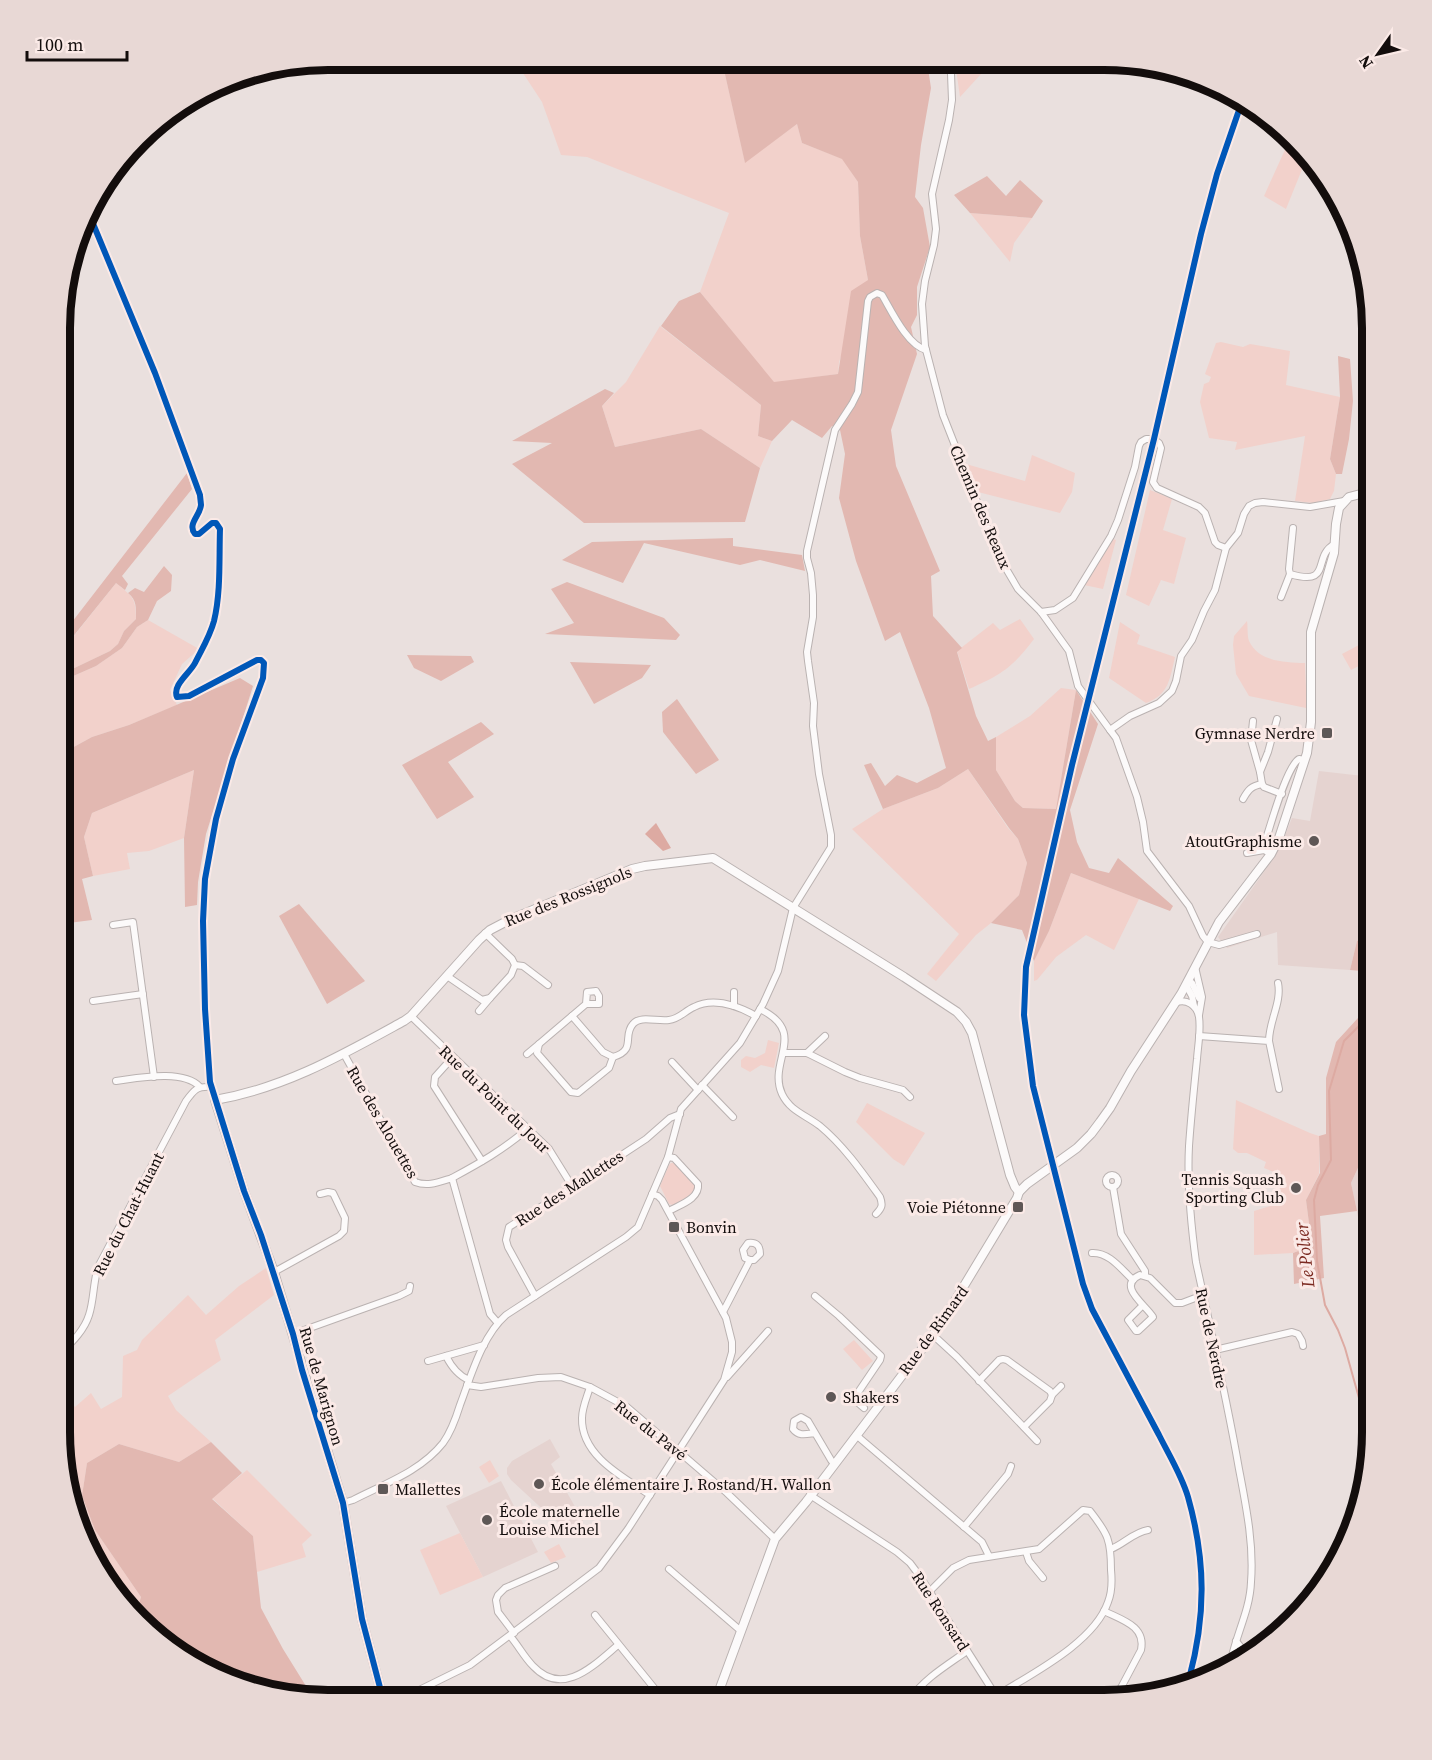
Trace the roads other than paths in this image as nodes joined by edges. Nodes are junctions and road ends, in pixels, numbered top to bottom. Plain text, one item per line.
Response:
1 (950, 70) edge
2 (93, 223) edge
3 (926, 350) junction
4 (1362, 494) edge
5 (1344, 501) junction
6 (1293, 528) dead end
7 (1335, 544) junction
8 (1226, 548) junction
9 (1290, 574) junction
10 (1281, 597) dead end
11 (1041, 612) junction
12 (1276, 719) dead end
13 (1253, 721) dead end
14 (1110, 730) junction
15 (1304, 760) junction
16 (1260, 772) junction
17 (1262, 784) junction
18 (1282, 794) junction
19 (1243, 800) dead end
20 (1267, 852) junction
21 (1247, 853) dead end
22 (793, 908) junction
23 (113, 925) dead end
24 (485, 933) junction
25 (1257, 934) dead end
26 (1208, 942) junction
27 (514, 965) junction
28 (1195, 967) junction
29 (447, 976) junction
30 (1278, 983) dead end
31 (548, 985) dead end
32 (1186, 985) junction
33 (734, 992) dead end
34 (143, 994) junction
35 (490, 998) junction
36 (93, 1001) dead end
37 (1175, 1003) junction
38 (586, 1004) dead end
39 (1201, 1005) junction
40 (734, 1006) junction
41 (1194, 1006) junction
42 (760, 1009) junction
43 (479, 1011) dead end
44 (1199, 1015) junction
45 (411, 1016) junction
46 (572, 1016) junction
47 (756, 1016) junction
48 (825, 1036) dead end
49 (1199, 1036) junction
50 (1269, 1041) junction
51 (539, 1044) junction
52 (784, 1053) junction
53 (807, 1053) junction
54 (344, 1054) junction
55 (526, 1054) dead end
56 (453, 1057) junction
57 (613, 1057) junction
58 (672, 1062) dead end
59 (154, 1077) junction
60 (116, 1081) dead end
61 (200, 1087) junction
62 (211, 1087) junction
63 (700, 1088) junction
64 (1279, 1089) dead end
65 (910, 1097) dead end
66 (215, 1100) junction
67 (680, 1114) junction
68 (733, 1118) dead end
69 (527, 1129) junction
70 (668, 1157) junction
71 (482, 1161) junction
72 (452, 1178) junction
73 (572, 1186) junction
74 (1113, 1187) dead end
75 (1019, 1192) junction
76 (320, 1194) dead end
77 (652, 1194) junction
78 (669, 1211) junction
79 (876, 1214) dead end
80 (1092, 1252) dead end
81 (750, 1260) dead end
82 (274, 1272) junction
83 (1145, 1275) junction
84 (1133, 1280) junction
85 (410, 1286) dead end
86 (1203, 1295) junction
87 (535, 1296) junction
88 (815, 1296) dead end
89 (1143, 1305) dead end
90 (723, 1311) junction
91 (497, 1322) junction
92 (768, 1331) dead end
93 (293, 1334) junction
94 (933, 1335) junction
95 (70, 1342) edge
96 (484, 1345) junction
97 (1302, 1346) dead end
98 (1215, 1350) junction
99 (732, 1352) junction
100 (748, 1354) junction
101 (446, 1356) junction
102 (428, 1361) dead end
103 (724, 1380) junction
104 (979, 1381) junction
105 (468, 1382) junction
106 (1061, 1386) dead end
107 (590, 1387) junction
108 (1052, 1395) junction
109 (864, 1408) dead end
110 (1024, 1427) junction
111 (815, 1433) dead end
112 (856, 1435) junction
113 (1037, 1441) dead end
114 (678, 1450) junction
115 (834, 1464) junction
116 (1011, 1466) dead end
117 (650, 1495) junction
118 (810, 1495) junction
119 (343, 1503) junction
120 (964, 1527) junction
121 (1148, 1530) dead end
122 (775, 1539) junction
123 (1111, 1550) junction
124 (1026, 1552) junction
125 (989, 1556) junction
126 (555, 1566) dead end
127 (669, 1569) dead end
128 (1043, 1578) dead end
129 (930, 1592) junction
130 (1104, 1611) junction
131 (595, 1615) dead end
132 (741, 1631) junction
133 (512, 1634) junction
134 (1236, 1641) junction
135 (618, 1645) junction
136 (1242, 1649) edge
137 (967, 1651) junction
138 (1232, 1655) edge
139 (426, 1688) joint
140 (1121, 1689) edge
141 (381, 1690) edge
142 (421, 1690) edge
143 (656, 1690) edge
144 (719, 1690) edge
145 (917, 1690) edge
146 (992, 1690) edge
147 (1009, 1690) edge

1 - 3 street, Chemin des Reaux
2 - 62 street, Rue de Marignon
3 - 11 street, Chemin des Reaux
3 - 22 street, Rue des Mallettes
4 - 5 street
5 - 7 street, Rue de Rimard
5 - 8 street
6 - 9 street
7 - 9 street
7 - 15 street, Rue de Rimard
8 - 11 street
8 - 14 street
9 - 10 street
11 - 14 street, Chemin des Reaux
12 - 16 street
13 - 16 street
14 - 26 street
15 - 18 street
15 - 20 street, Rue de Rimard
16 - 17 street
17 - 18 street
17 - 19 street
18 - 20 street
20 - 21 street
20 - 26 street, Rue de Rimard
22 - 24 street, Rue des Rossignols
22 - 42 street, Rue des Mallettes
22 - 75 street, Rue des Rossignols
23 - 34 street
24 - 27 street
24 - 29 street, Rue des Rossignols
25 - 26 street
26 - 28 street, Rue de Rimard
27 - 31 street
27 - 35 street
28 - 32 street, Rue de Rimard
28 - 39 street
29 - 35 street
29 - 45 street, Rue des Rossignols
30 - 50 street
32 - 37 street, Rue de Rimard
32 - 39 street
32 - 41 street, Rue de Nerdre
33 - 40 street
34 - 36 street
34 - 59 street
35 - 43 street
37 - 41 street
37 - 75 street, Rue de Rimard
38 - 46 street
39 - 44 street
40 - 47 street
40 - 57 street
41 - 44 street, Rue de Nerdre
42 - 47 street, Rue des Mallettes
42 - 52 street
44 - 49 street, Rue de Nerdre
45 - 54 street, Rue des Rossignols
45 - 56 street, Rue du Point du Jour
46 - 51 street
46 - 57 street
47 - 63 street, Rue des Mallettes
48 - 53 street
49 - 50 street
49 - 86 street, Rue de Nerdre
50 - 64 street
51 - 55 street
51 - 57 street
52 - 53 street
52 - 79 street
53 - 65 street
54 - 66 street, Rue des Rossignols
54 - 72 street, Rue des Alouettes
56 - 69 street, Rue du Point du Jour
56 - 71 street
58 - 63 street
59 - 60 street
59 - 61 street
61 - 62 street
61 - 95 street, Rue du Chat-Huant
62 - 66 street, Rue de Marignon
63 - 67 street, Rue des Mallettes
63 - 68 street
66 - 82 street, Rue de Marignon
67 - 70 street
67 - 73 street, Rue des Mallettes
69 - 71 street, Rue des Alouettes
69 - 73 street, Rue du Point du Jour
70 - 77 street
70 - 78 street
71 - 72 street, Rue des Alouettes
72 - 91 street
73 - 87 street, Rue des Mallettes
74 - 83 street
75 - 94 street, Rue de Rimard
76 - 82 street
77 - 78 street
77 - 87 street
78 - 90 street
80 - 84 street
81 - 90 street
82 - 93 street, Rue de Marignon
83 - 84 street
83 - 86 street
84 - 89 street
85 - 93 street
86 - 98 street, Rue de Nerdre
87 - 91 street
88 - 109 street
90 - 99 street
91 - 96 street
92 - 100 street
93 - 119 street, Rue de Marignon
94 - 104 street
94 - 112 street, Rue de Rimard
96 - 101 street
96 - 105 street
97 - 98 street
98 - 134 street, Rue de Nerdre
99 - 100 street
99 - 103 street
100 - 103 street
101 - 102 street
101 - 105 street
103 - 114 street
104 - 108 street
104 - 110 street
105 - 107 street, Rue du Pavé
105 - 119 street
106 - 108 street
107 - 114 street, Rue du Pavé
107 - 117 street
108 - 110 street
110 - 113 street
111 - 115 street
112 - 115 street, Rue de Rimard
112 - 120 street
114 - 117 street
114 - 122 street, Rue du Pavé
115 - 118 street, Rue de Rimard
116 - 120 street
117 - 133 street
118 - 122 street, Rue de Rimard
118 - 129 street, Rue Ronsard
119 - 141 street, Rue de Marignon
120 - 125 street
121 - 123 street
122 - 132 street, Rue de Rimard
123 - 124 street
123 - 130 street
124 - 125 street
124 - 128 street
125 - 129 street
126 - 133 street
127 - 132 street
129 - 137 street, Rue Ronsard
130 - 140 street
130 - 147 street
131 - 135 street
132 - 144 street, Rue de Rimard
133 - 135 street
133 - 139 street
134 - 136 street
134 - 138 street, Rue de Nerdre
135 - 143 street
137 - 145 street
137 - 146 street, Rue Ronsard
139 - 142 street

